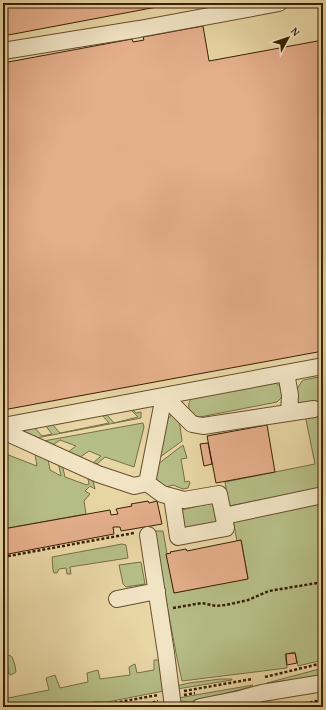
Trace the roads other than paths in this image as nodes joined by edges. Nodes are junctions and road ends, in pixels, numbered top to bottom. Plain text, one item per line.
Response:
1 (269, 4) edge
2 (3, 51) edge
3 (323, 366) edge
4 (286, 373) junction
5 (164, 396) junction
6 (314, 409) dead end
7 (290, 413) junction
8 (3, 426) edge
9 (3, 431) edge
10 (147, 483) junction
11 (323, 495) edge
12 (172, 497) junction
13 (224, 516) junction
14 (142, 534) road end
15 (157, 592) junction
16 (117, 599) dead end
17 (323, 683) edge
18 (166, 700) edge
19 (240, 703) edge
20 (200, 707) edge

1 - 2 street
3 - 4 street
4 - 5 street
4 - 7 street
5 - 7 street
5 - 8 street
5 - 10 street
6 - 7 street
9 - 10 street
10 - 12 street
11 - 13 street
12 - 13 street
12 - 13 street
14 - 15 street
15 - 16 street
15 - 18 street
17 - 19 street
19 - 20 street

